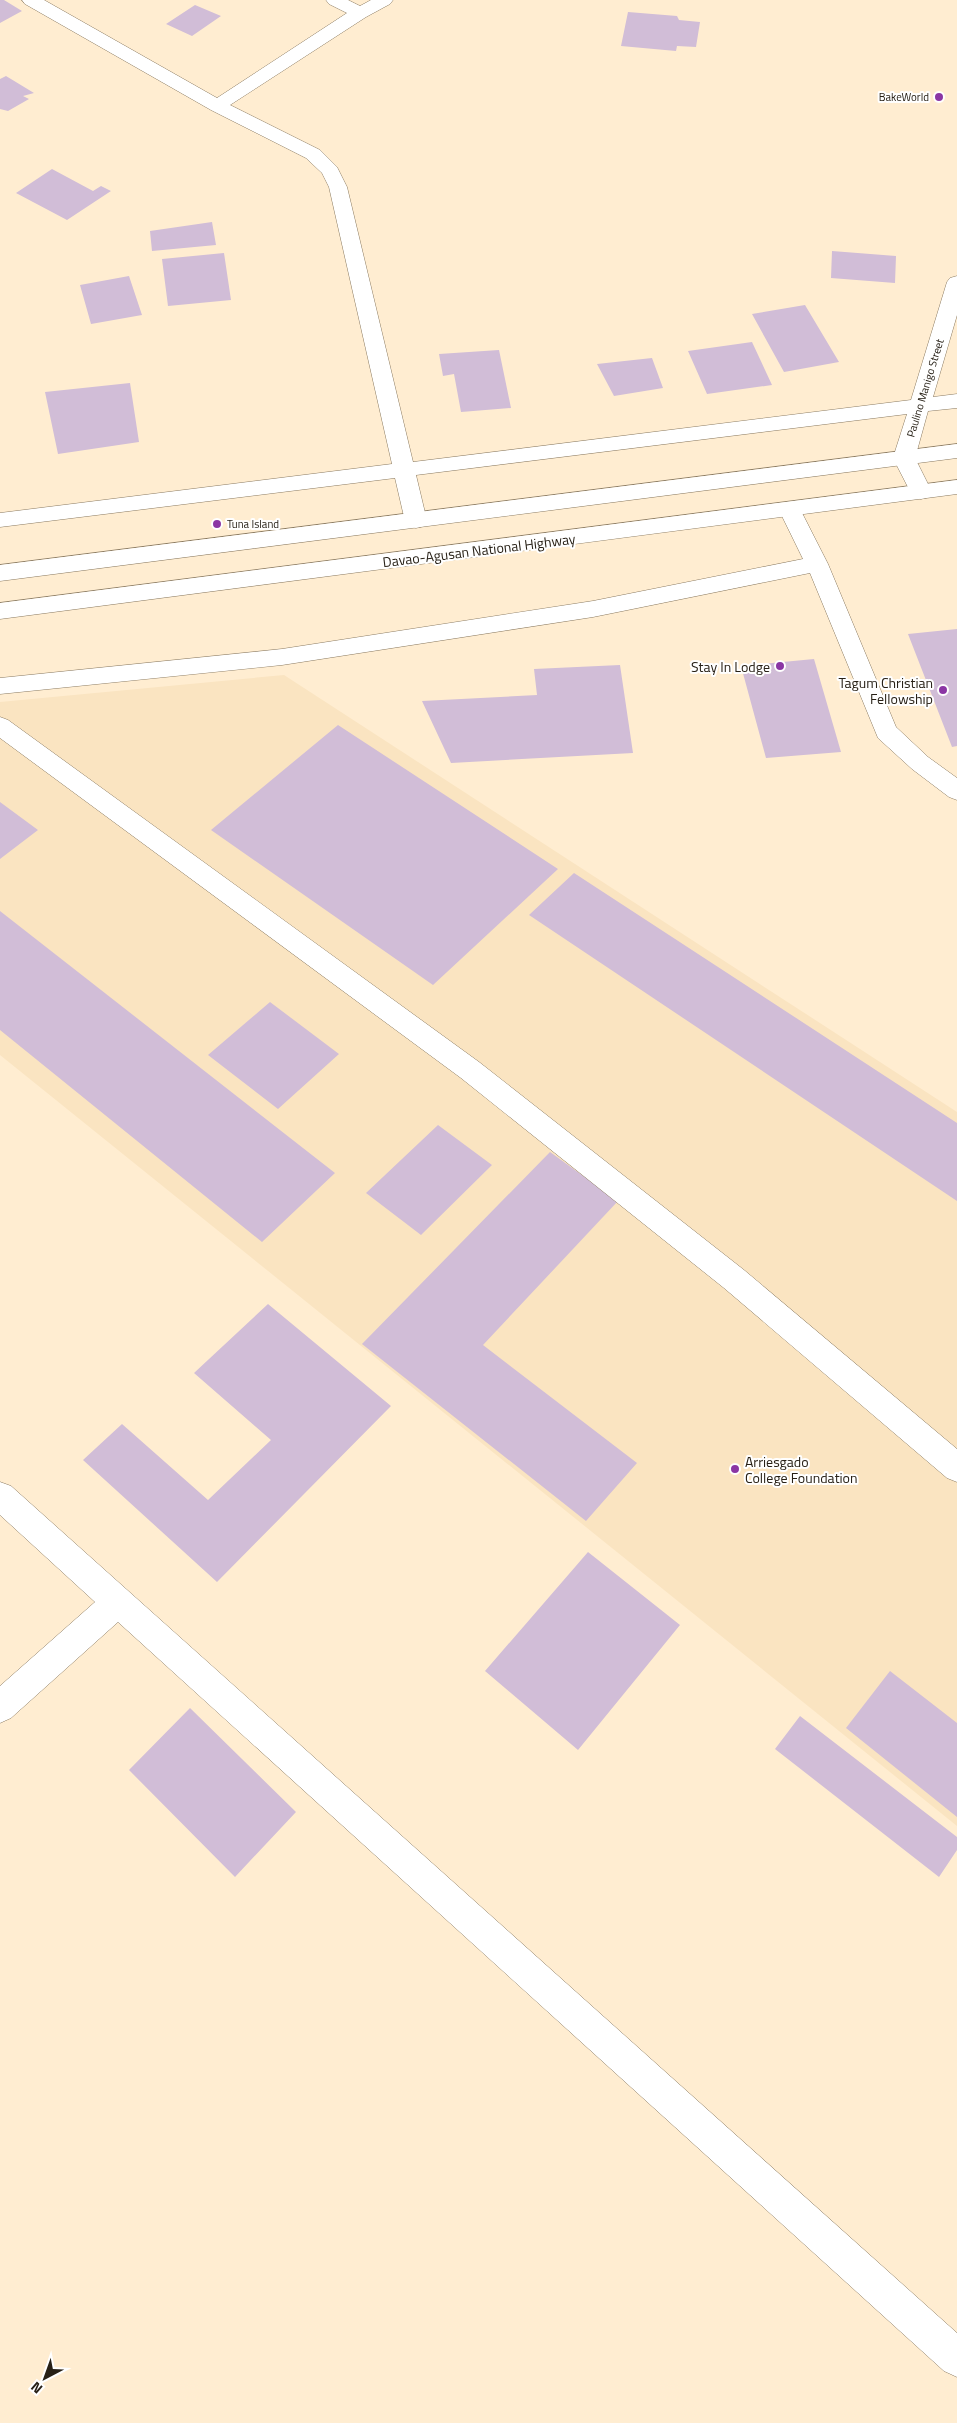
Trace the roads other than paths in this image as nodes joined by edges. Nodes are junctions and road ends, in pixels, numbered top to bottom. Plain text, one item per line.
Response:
1 (31, 0) edge
2 (335, 0) edge
3 (384, 0) edge
4 (360, 13) junction
5 (217, 106) junction
6 (957, 282) edge
7 (957, 401) edge
8 (920, 405) junction
9 (957, 451) edge
10 (904, 458) junction
11 (406, 470) junction
12 (957, 487) edge
13 (921, 492) junction
14 (790, 510) junction
15 (0, 520) edge
16 (416, 521) junction
17 (817, 564) junction
18 (0, 573) edge
19 (0, 611) edge
20 (0, 686) edge
21 (0, 726) edge
22 (957, 791) edge
23 (957, 1468) edge
24 (0, 1496) edge
25 (118, 1602) junction
26 (0, 1707) edge
27 (957, 2358) edge

1 - 5 main road
2 - 4 main road
3 - 4 main road
4 - 5 main road
5 - 11 main road
6 - 8 main road, Paulino Manigo Street
7 - 8 main road
8 - 10 main road, Paulino Manigo Street
8 - 11 main road
9 - 10 main road
10 - 13 main road
10 - 16 main road
11 - 15 main road
11 - 16 main road
12 - 13 main road, Davao-Agusan National Highway
13 - 14 main road, Davao-Agusan National Highway
14 - 17 main road
14 - 19 main road, Davao-Agusan National Highway
16 - 18 main road
17 - 20 main road
17 - 22 main road
21 - 23 main road
24 - 25 main road
25 - 26 main road
25 - 27 main road

